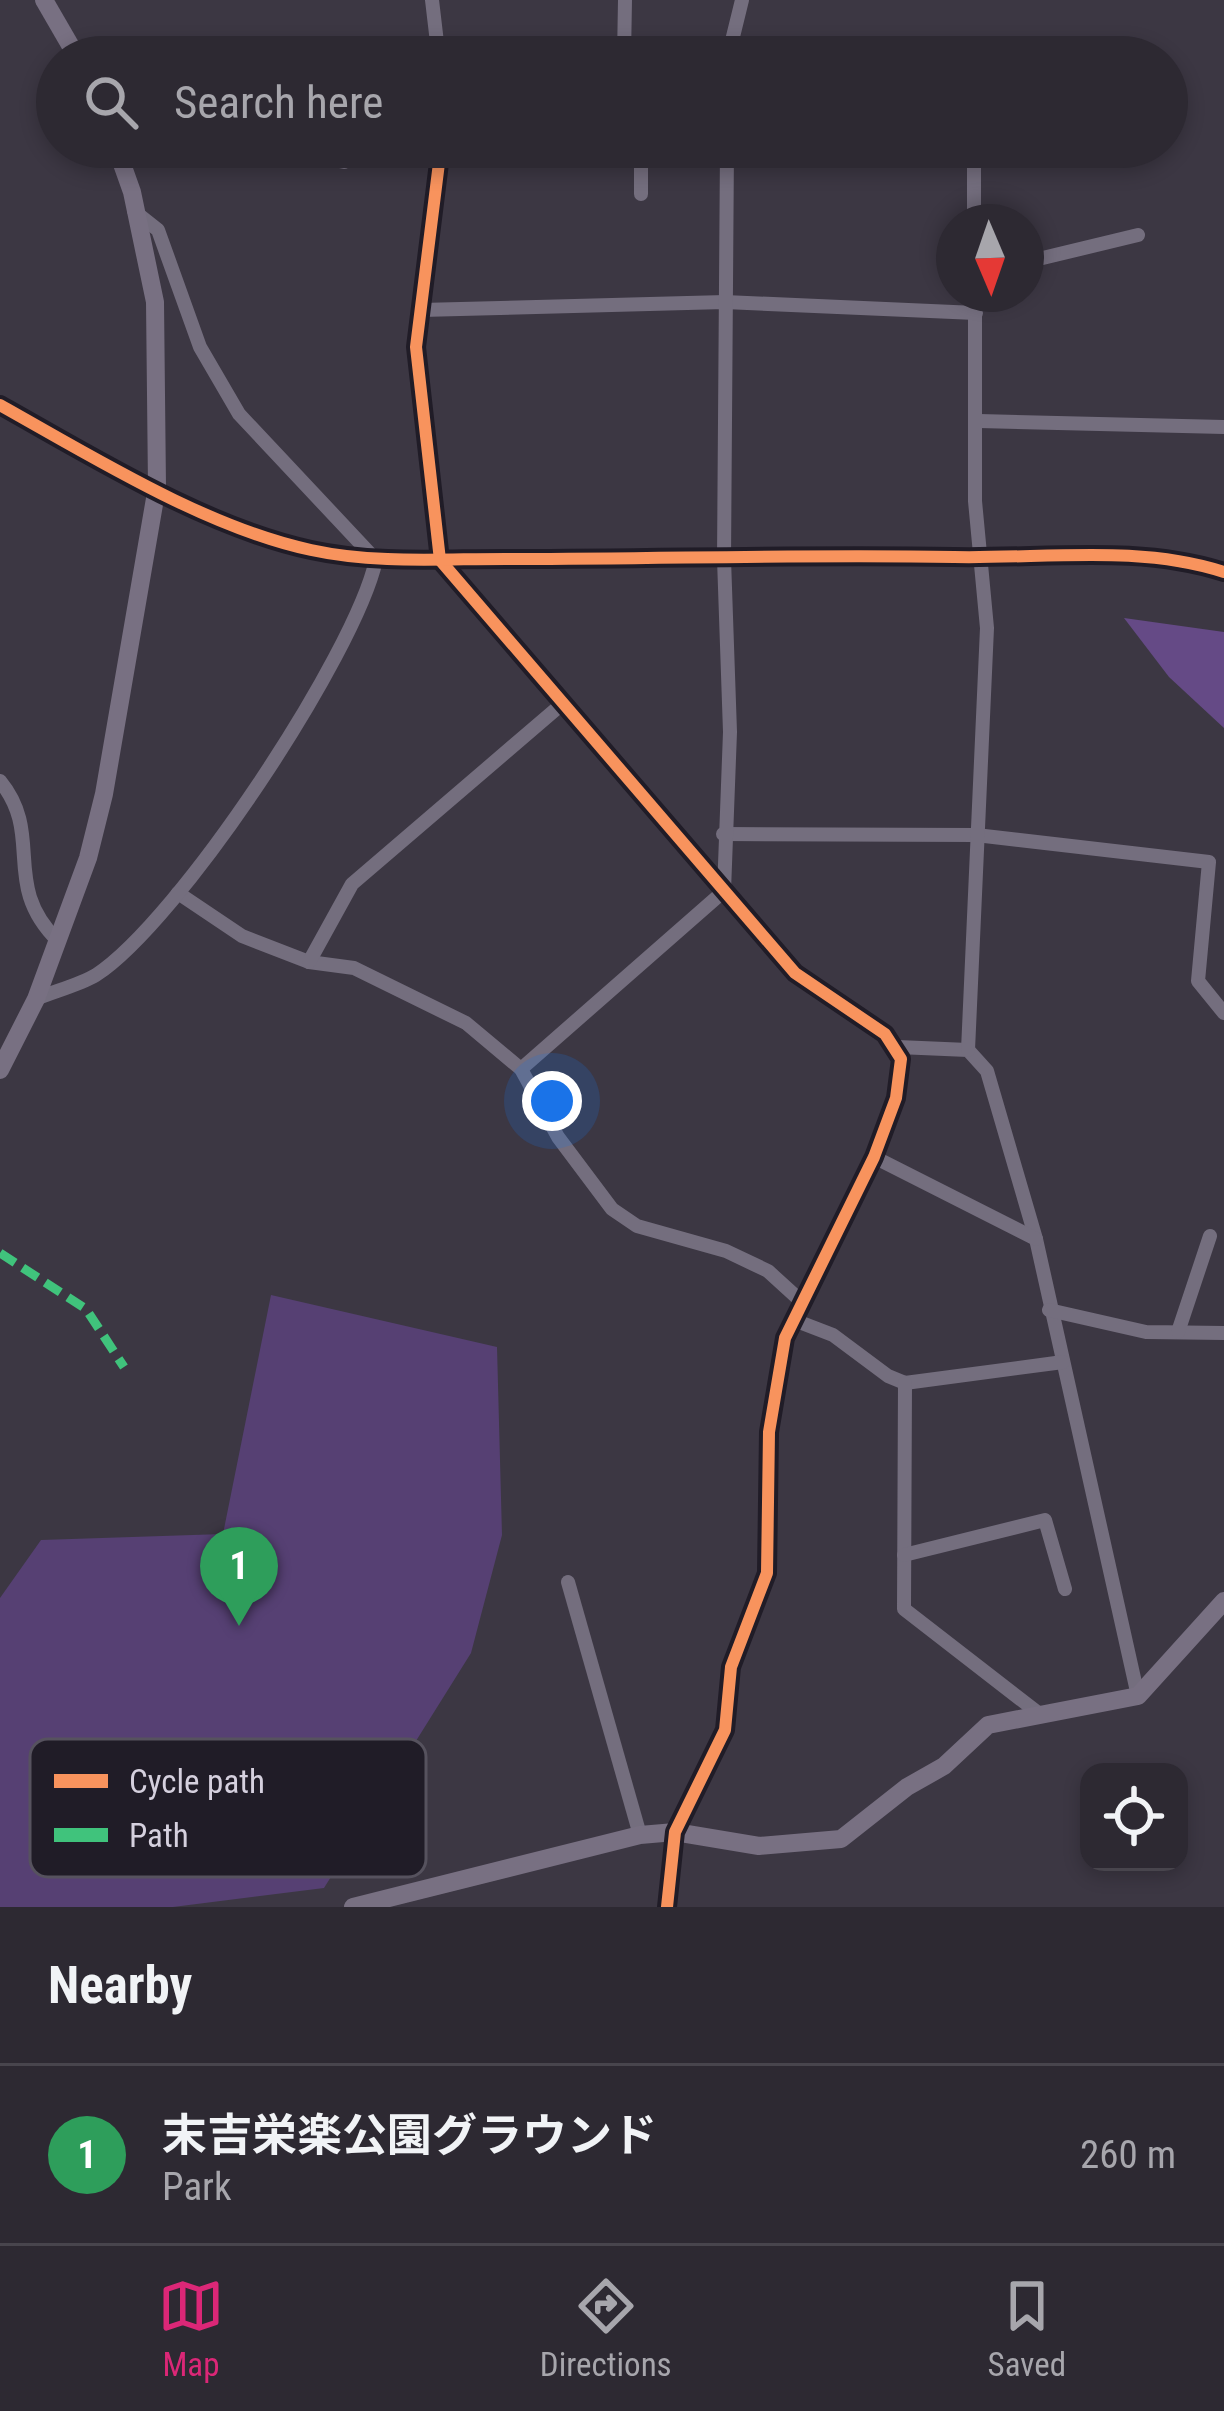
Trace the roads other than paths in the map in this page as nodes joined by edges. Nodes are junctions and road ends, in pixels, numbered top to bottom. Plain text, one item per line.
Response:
1 (44, 0) edge
2 (432, 0) edge
3 (625, 0) edge
4 (742, 0) edge
5 (65, 36) edge
6 (436, 36) edge
7 (624, 36) edge
8 (733, 36) edge
9 (122, 168) edge
10 (438, 168) edge
11 (641, 168) edge
12 (727, 168) edge
13 (974, 168) edge
14 (641, 194) dead end
15 (974, 204) edge
16 (133, 209) junction
17 (1138, 235) dead end
18 (1044, 258) edge
19 (725, 302) junction
20 (421, 310) junction
21 (976, 314) joint
22 (0, 405) edge
23 (979, 421) junction
24 (1224, 427) edge
25 (157, 488) junction
26 (979, 558) junction
27 (376, 560) junction
28 (440, 560) junction
29 (724, 560) junction
30 (1224, 572) edge
31 (562, 704) junction
32 (0, 781) edge
33 (724, 834) junction
34 (976, 835) junction
35 (724, 891) junction
36 (178, 893) junction
37 (58, 941) junction
38 (309, 962) junction
39 (36, 999) junction
40 (1224, 1013) edge
41 (898, 1047) junction
42 (968, 1050) junction
43 (521, 1069) junction
44 (0, 1070) edge
45 (874, 1157) junction
46 (1210, 1236) dead end
47 (1036, 1239) junction
48 (802, 1302) junction
49 (1049, 1310) junction
50 (794, 1320) junction
51 (1178, 1332) junction
52 (1224, 1333) edge
53 (1063, 1362) junction
54 (905, 1383) junction
55 (904, 1556) junction
56 (568, 1582) dead end
57 (1065, 1589) dead end
58 (1224, 1601) edge
59 (1138, 1696) junction
60 (1036, 1712) junction
61 (675, 1832) junction
62 (640, 1835) junction
63 (353, 1907) edge
64 (667, 1907) edge

1 - 5 street
2 - 6 street
3 - 7 street
4 - 8 street
9 - 16 street
10 - 20 street
11 - 14 street
12 - 19 street
13 - 15 street
16 - 25 street
16 - 27 street
17 - 18 street
19 - 20 street
19 - 21 street
19 - 29 street
20 - 28 street
21 - 23 street
22 - 25 street
23 - 24 street
23 - 26 street
25 - 27 street
25 - 37 street
26 - 29 street
26 - 30 street
26 - 34 street
27 - 28 street
27 - 36 street
28 - 29 street
28 - 31 street
29 - 33 street
31 - 35 street
31 - 38 street
32 - 37 street
33 - 34 street
33 - 35 street
34 - 40 street
34 - 42 street
35 - 41 street
35 - 43 street
36 - 38 street
36 - 39 street
37 - 39 street
38 - 43 street
39 - 44 street
41 - 42 street
41 - 45 street
42 - 47 street
43 - 48 street
45 - 47 street
45 - 48 street
46 - 51 street
47 - 49 street
48 - 50 street
49 - 51 street
49 - 53 street
50 - 54 street
50 - 61 street
51 - 52 street
53 - 54 street
53 - 59 street
54 - 55 street
55 - 57 street
55 - 60 street
56 - 62 street
58 - 59 street
59 - 60 street
60 - 61 street
61 - 62 street
61 - 64 street
62 - 63 street

